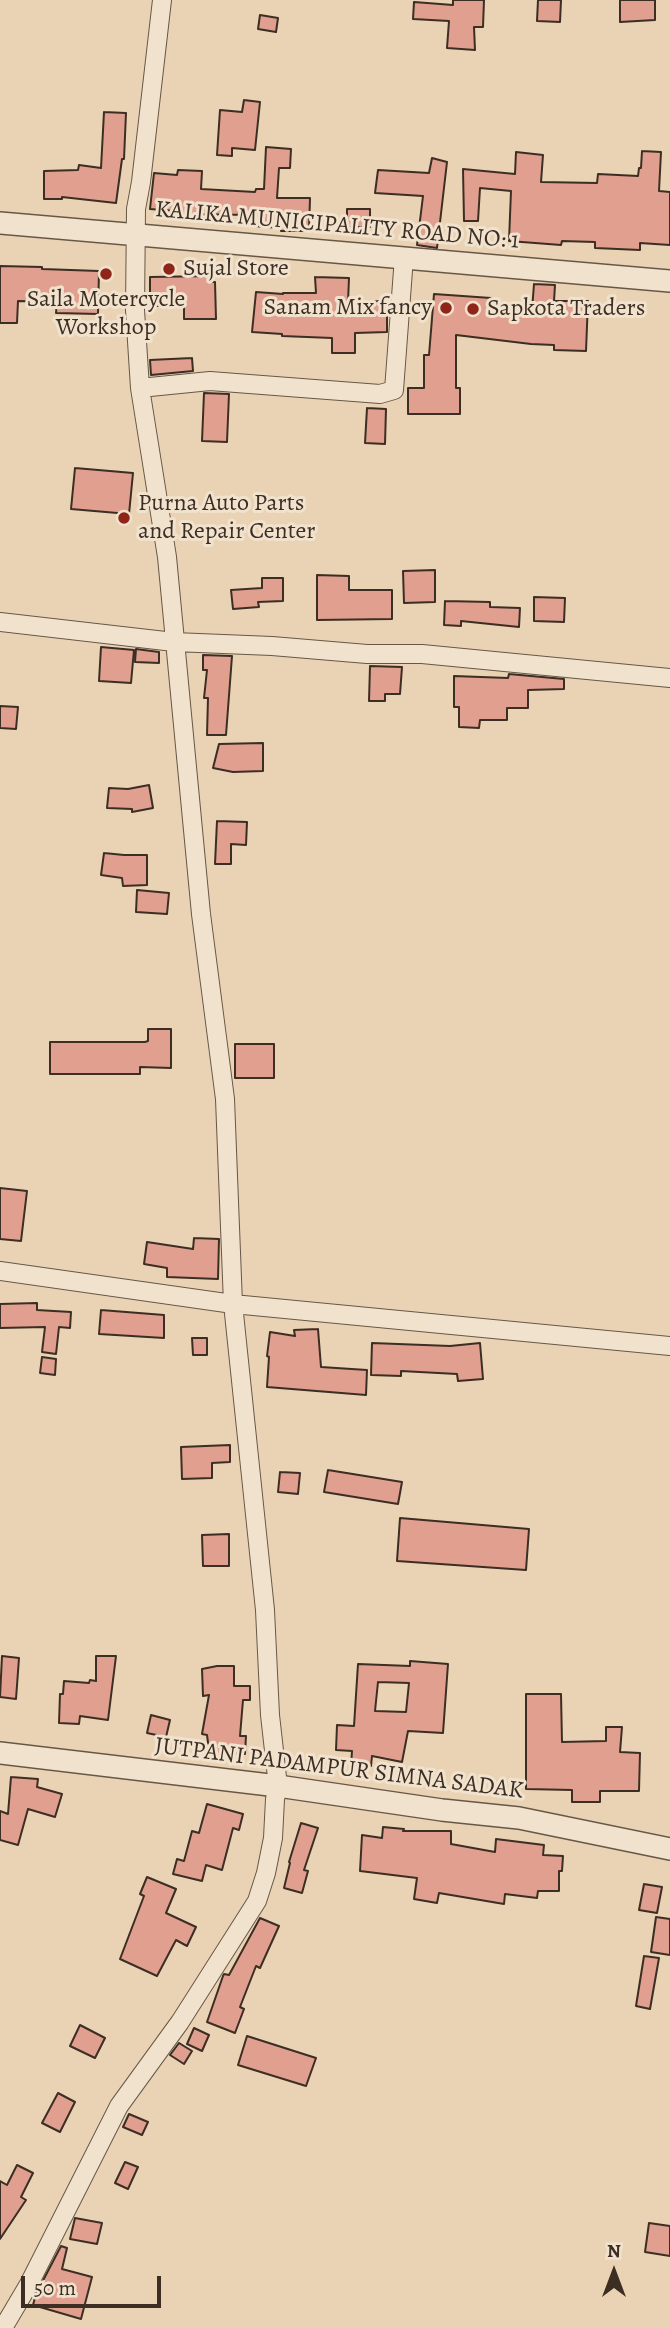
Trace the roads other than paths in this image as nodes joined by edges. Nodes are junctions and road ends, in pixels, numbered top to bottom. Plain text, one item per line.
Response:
1 (162, 0) edge
2 (0, 223) edge
3 (136, 236) junction
4 (404, 257) junction
5 (670, 281) edge
6 (140, 388) junction
7 (0, 622) edge
8 (174, 642) junction
9 (670, 678) edge
10 (0, 1271) edge
11 (233, 1304) junction
12 (670, 1346) edge
13 (0, 1753) edge
14 (278, 1786) junction
15 (670, 1849) edge
16 (4, 2328) edge

1 - 3 street
2 - 3 street, KALIKA MUNICIPALITY ROAD NO: 1
3 - 4 street, KALIKA MUNICIPALITY ROAD NO: 1
3 - 6 street
4 - 5 street, KALIKA MUNICIPALITY ROAD NO: 1
4 - 6 street
6 - 8 street
7 - 8 street
8 - 9 street
8 - 11 street
10 - 11 street
11 - 12 street
11 - 14 street
13 - 14 street, JUTPANI PADAMPUR SIMNA SADAK
14 - 15 street, JUTPANI PADAMPUR SIMNA SADAK
14 - 16 street

